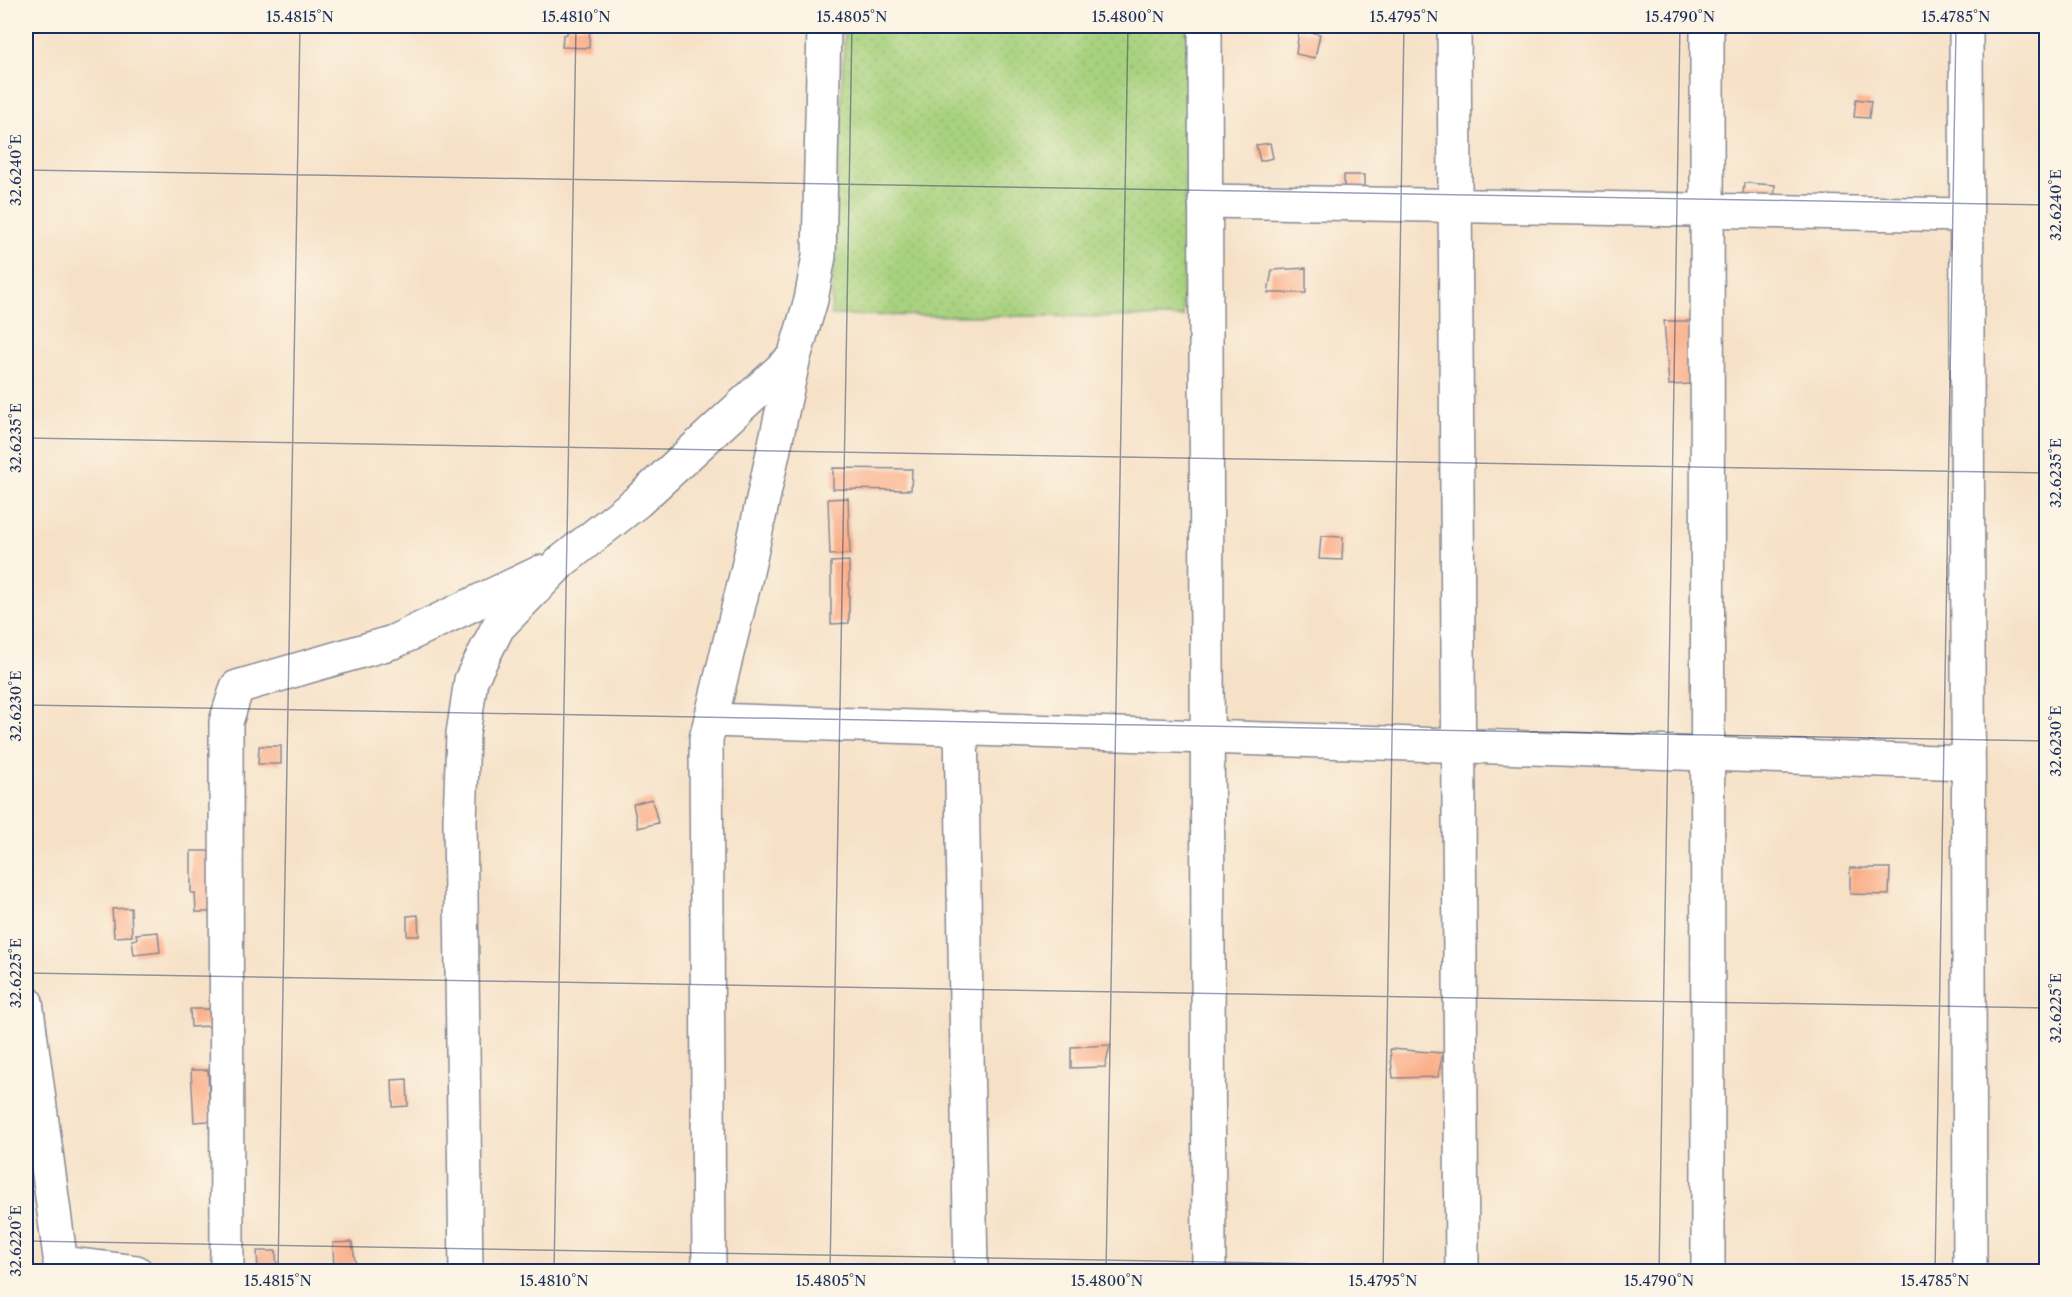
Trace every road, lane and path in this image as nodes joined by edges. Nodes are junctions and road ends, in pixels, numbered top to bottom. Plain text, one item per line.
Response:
1 (824, 26) edge
2 (1204, 26) edge
3 (1454, 26) edge
4 (1707, 26) edge
5 (1966, 26) edge
6 (1205, 201) junction
7 (1455, 206) junction
8 (1707, 210) junction
9 (1966, 215) junction
10 (794, 357) junction
11 (561, 562) junction
12 (711, 720) junction
13 (961, 728) junction
14 (1207, 737) junction
15 (1458, 746) junction
16 (1707, 755) junction
17 (1968, 764) junction
18 (26, 1002) edge
19 (61, 1267) edge
20 (136, 1272) edge
21 (227, 1272) edge
22 (466, 1272) edge
23 (709, 1272) edge
24 (971, 1272) edge
25 (1209, 1272) edge
26 (1462, 1272) edge
27 (1708, 1272) edge
28 (1970, 1272) edge

1 - 10 street
2 - 6 street
3 - 7 street
4 - 8 street
5 - 9 street
6 - 7 street
6 - 14 street
7 - 8 street
7 - 15 street
8 - 9 street
8 - 16 street
9 - 17 street
10 - 11 street
10 - 12 street
11 - 21 street
11 - 22 street
12 - 13 street
12 - 23 street
13 - 14 street
13 - 24 street
14 - 15 street
14 - 25 street
15 - 16 street
15 - 26 street
16 - 17 street
16 - 27 street
17 - 28 street
18 - 19 street
19 - 20 street

